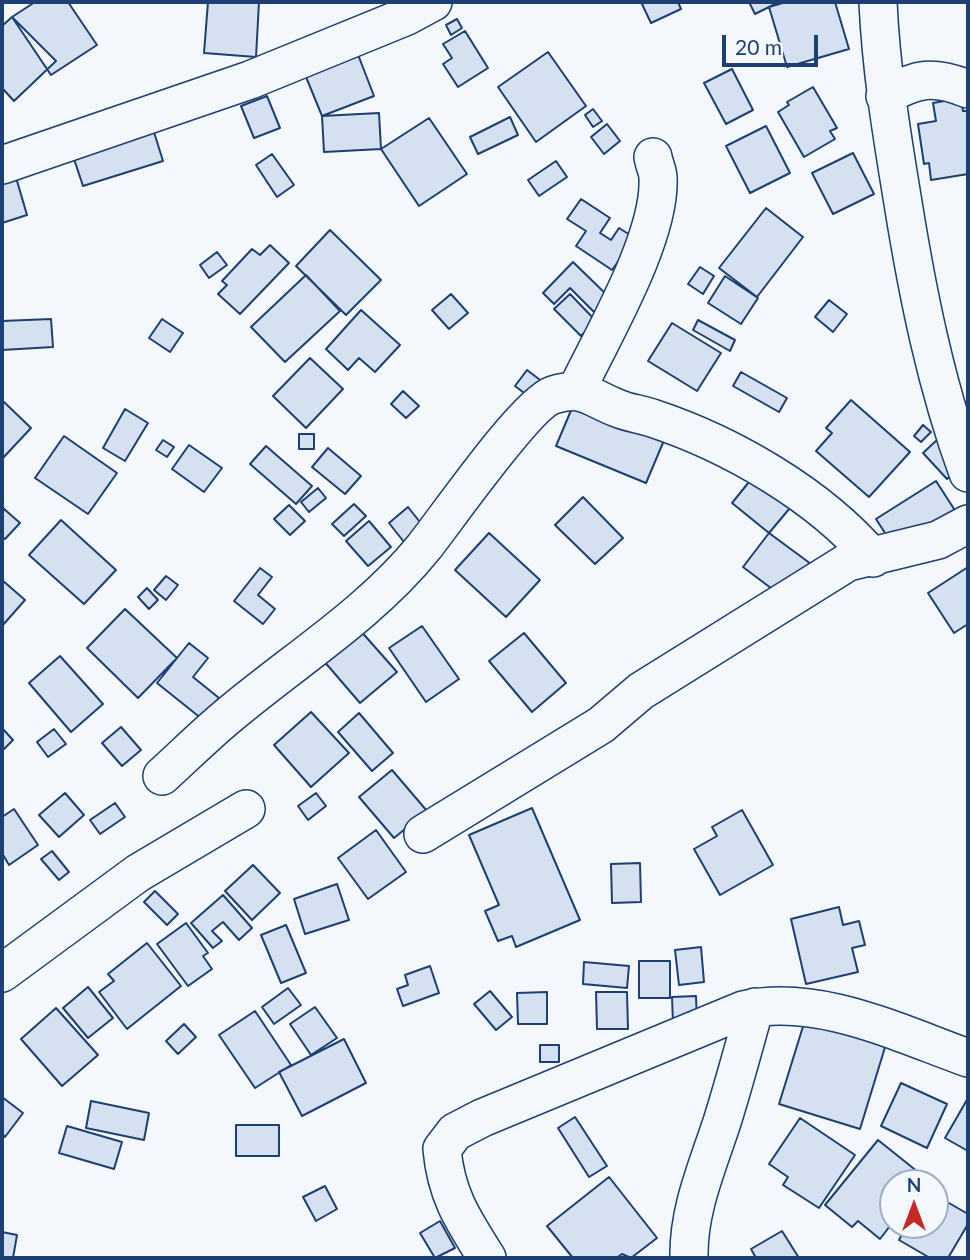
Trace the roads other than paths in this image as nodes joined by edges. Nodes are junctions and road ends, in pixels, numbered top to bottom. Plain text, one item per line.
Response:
1 (433, 2) edge
2 (878, 2) edge
3 (968, 89) edge
4 (885, 96) junction
5 (653, 157) dead end
6 (2, 165) edge
7 (577, 389) junction
8 (968, 473) edge
9 (968, 524) edge
10 (873, 558) junction
11 (162, 776) dead end
12 (246, 809) dead end
13 (423, 834) dead end
14 (2, 973) edge
15 (755, 1007) junction
16 (968, 1058) edge
17 (488, 1258) edge
18 (689, 1258) edge

1 - 6 street
2 - 4 street
3 - 4 street
4 - 8 street
5 - 7 street
7 - 10 street
7 - 11 street
9 - 10 street
10 - 13 street
12 - 14 street
15 - 16 street
15 - 17 street
15 - 18 street

